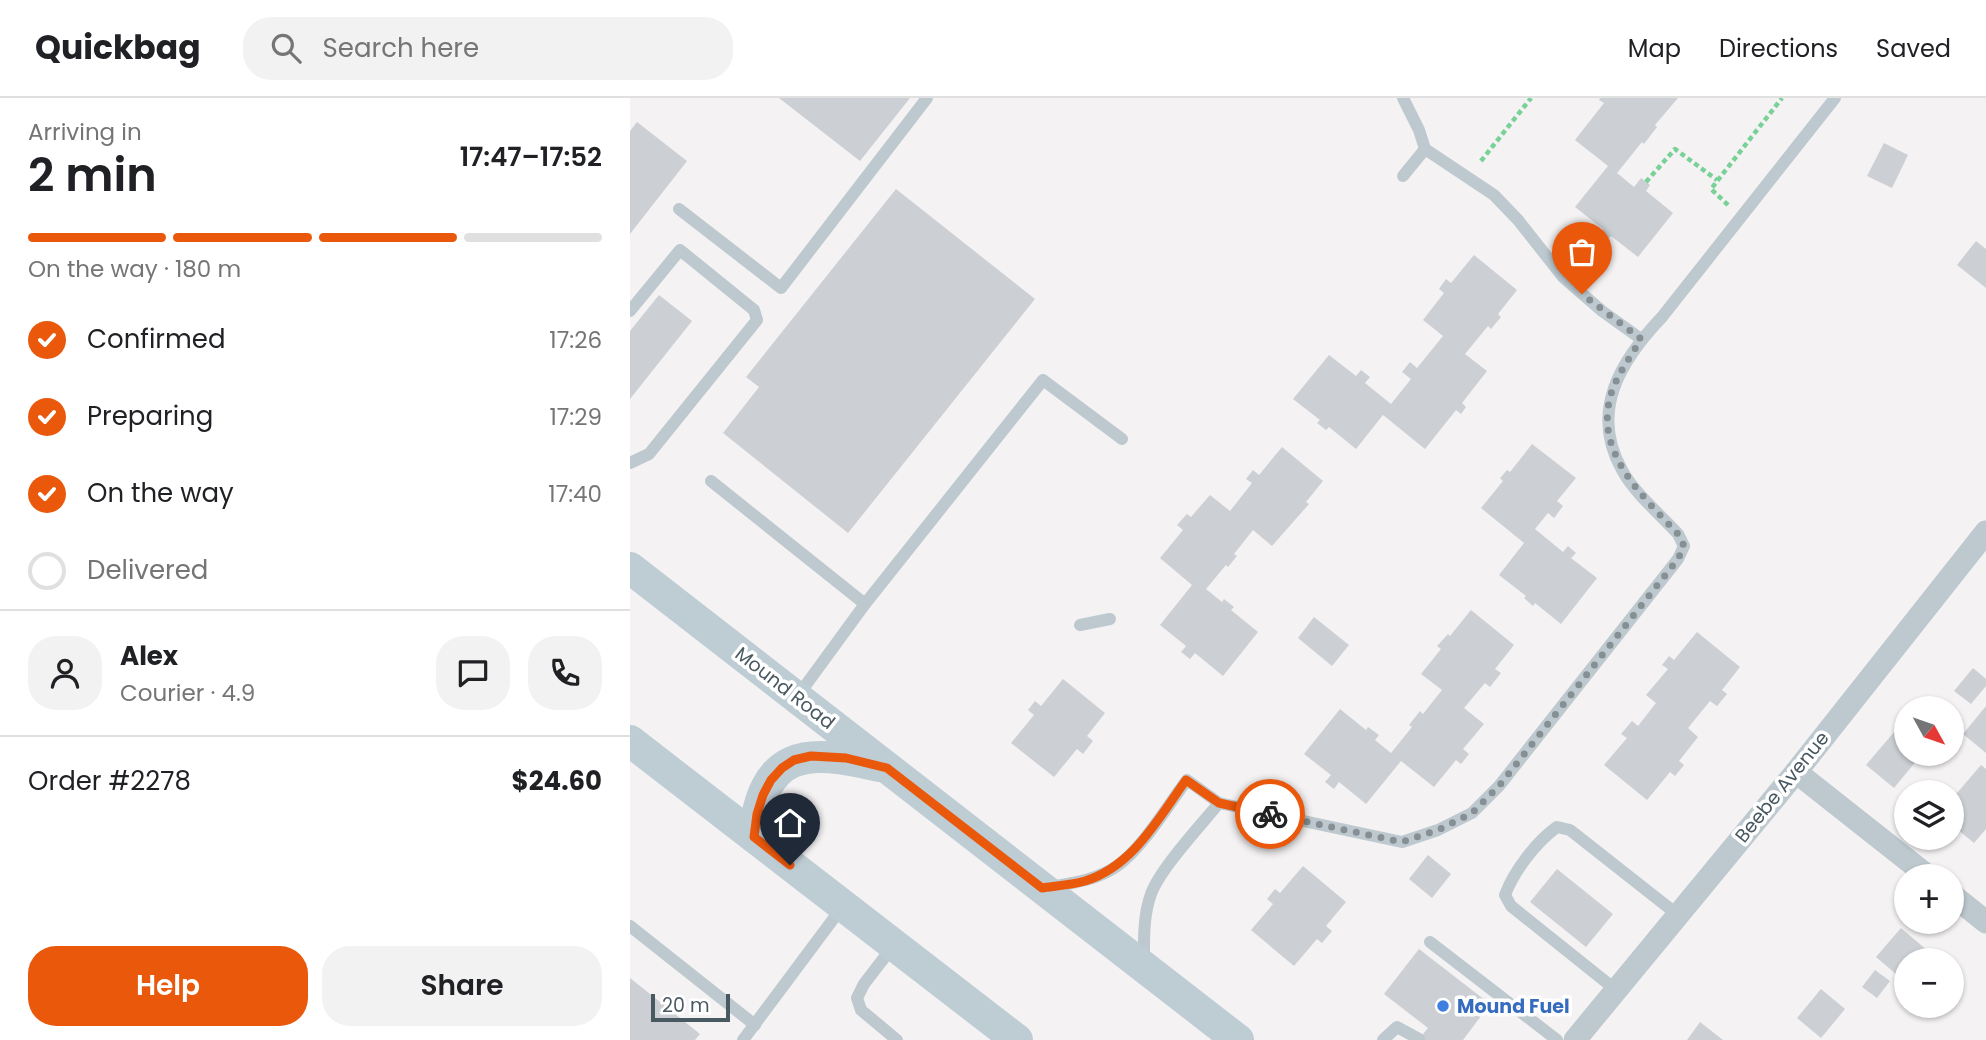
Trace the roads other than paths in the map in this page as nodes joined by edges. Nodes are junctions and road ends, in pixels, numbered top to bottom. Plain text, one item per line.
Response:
1 (928, 98) edge
2 (1403, 98) edge
3 (1835, 98) edge
4 (1425, 149) junction
5 (1403, 176) dead end
6 (679, 209) dead end
7 (630, 311) edge
8 (1641, 339) junction
9 (1122, 439) dead end
10 (630, 463) edge
11 (711, 481) dead end
12 (1986, 532) edge
13 (630, 568) edge
14 (865, 604) junction
15 (1110, 619) dead end
16 (1080, 625) dead end
17 (797, 697) junction
18 (630, 741) edge
19 (887, 768) junction
20 (1796, 772) junction
21 (1219, 803) junction
22 (754, 837) junction
23 (1913, 864) edge
24 (1042, 888) junction
25 (1964, 904) edge
26 (843, 906) junction
27 (1678, 915) junction
28 (1986, 922) edge
29 (630, 926) edge
30 (1430, 942) dead end
31 (894, 945) junction
32 (1144, 967) junction
33 (1616, 990) junction
34 (755, 1025) junction
35 (1419, 1039) edge
36 (743, 1040) edge
37 (897, 1040) edge
38 (1017, 1040) edge
39 (1238, 1040) edge
40 (1383, 1040) edge
41 (1557, 1040) edge
42 (1575, 1040) edge

1 - 6 lane
2 - 4 lane
3 - 8 lane
4 - 5 lane
4 - 8 lane
7 - 10 lane
8 - 21 lane
9 - 14 lane
11 - 14 lane
12 - 20 street, Beebe Avenue
13 - 17 main road, Mound Road
14 - 17 lane
15 - 16 lane
17 - 19 main road, Mound Road
18 - 22 main road
19 - 22 main road
19 - 24 main road, Mound Road
20 - 23 street
20 - 27 street, Beebe Avenue
21 - 24 lane
21 - 32 lane
22 - 26 main road
24 - 32 main road, Mound Road
25 - 28 street
26 - 31 main road
26 - 34 lane
27 - 33 street, Beebe Avenue
27 - 33 lane
29 - 34 lane
30 - 41 lane
31 - 37 lane
31 - 38 main road
32 - 39 main road, Mound Road
33 - 42 street, Beebe Avenue
34 - 36 lane
35 - 40 lane

